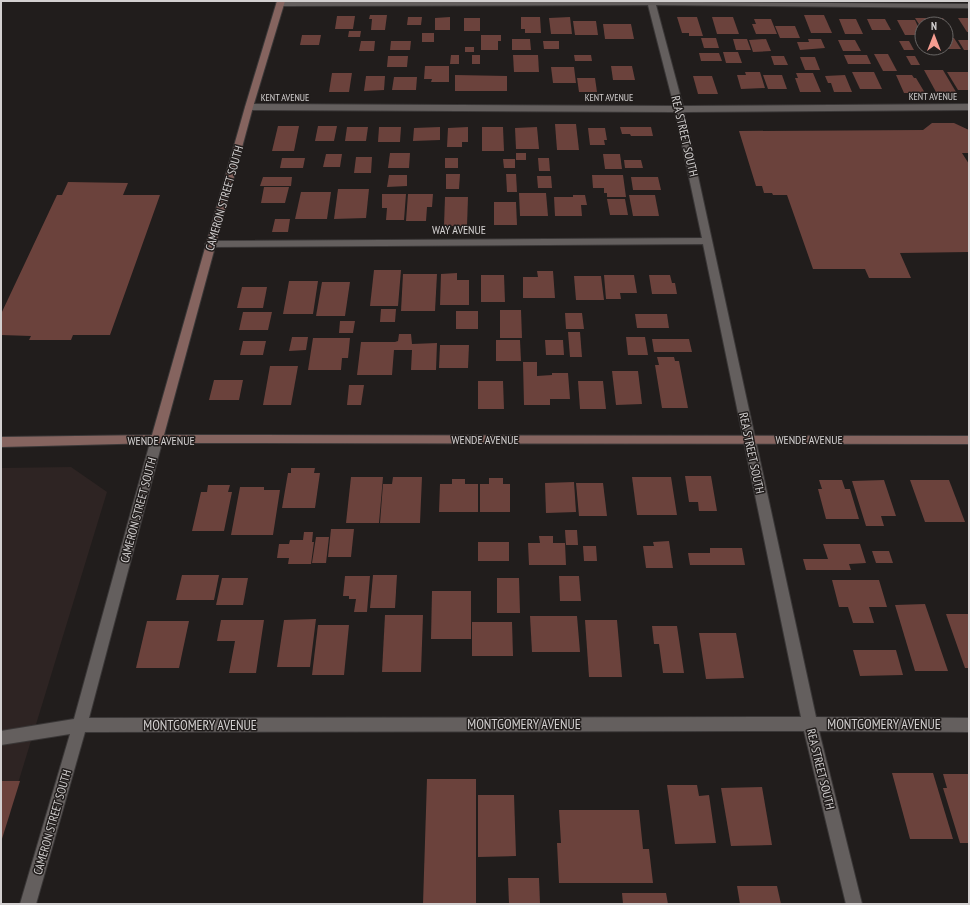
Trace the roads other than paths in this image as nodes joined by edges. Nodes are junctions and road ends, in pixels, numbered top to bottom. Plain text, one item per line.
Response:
1 (281, 2) edge
2 (651, 2) edge
3 (969, 6) edge
4 (969, 107) edge
5 (249, 108) junction
6 (679, 109) junction
7 (708, 241) junction
8 (210, 244) junction
9 (157, 439) junction
10 (749, 439) junction
11 (969, 440) edge
12 (1, 442) edge
13 (810, 724) junction
14 (80, 725) junction
15 (969, 725) edge
16 (1, 738) edge
17 (28, 904) edge
18 (854, 904) edge

1 - 2 street
1 - 5 street, CAMERON STREET SOUTH
2 - 3 street
2 - 6 street, REA STREET SOUTH
4 - 6 street, KENT AVENUE
5 - 6 street, KENT AVENUE
5 - 8 street, CAMERON STREET SOUTH
6 - 7 street, REA STREET SOUTH
7 - 8 street, WAY AVENUE
7 - 10 street, REA STREET SOUTH
8 - 9 street, CAMERON STREET SOUTH
9 - 10 street, WENDE AVENUE
9 - 12 street, WENDE AVENUE
9 - 14 street, CAMERON STREET SOUTH
10 - 11 street, WENDE AVENUE
10 - 13 street, REA STREET SOUTH
13 - 14 street, MONTGOMERY AVENUE
13 - 15 street, MONTGOMERY AVENUE
13 - 18 street, REA STREET SOUTH
14 - 16 street, MONTGOMERY AVENUE
14 - 17 street, CAMERON STREET SOUTH

